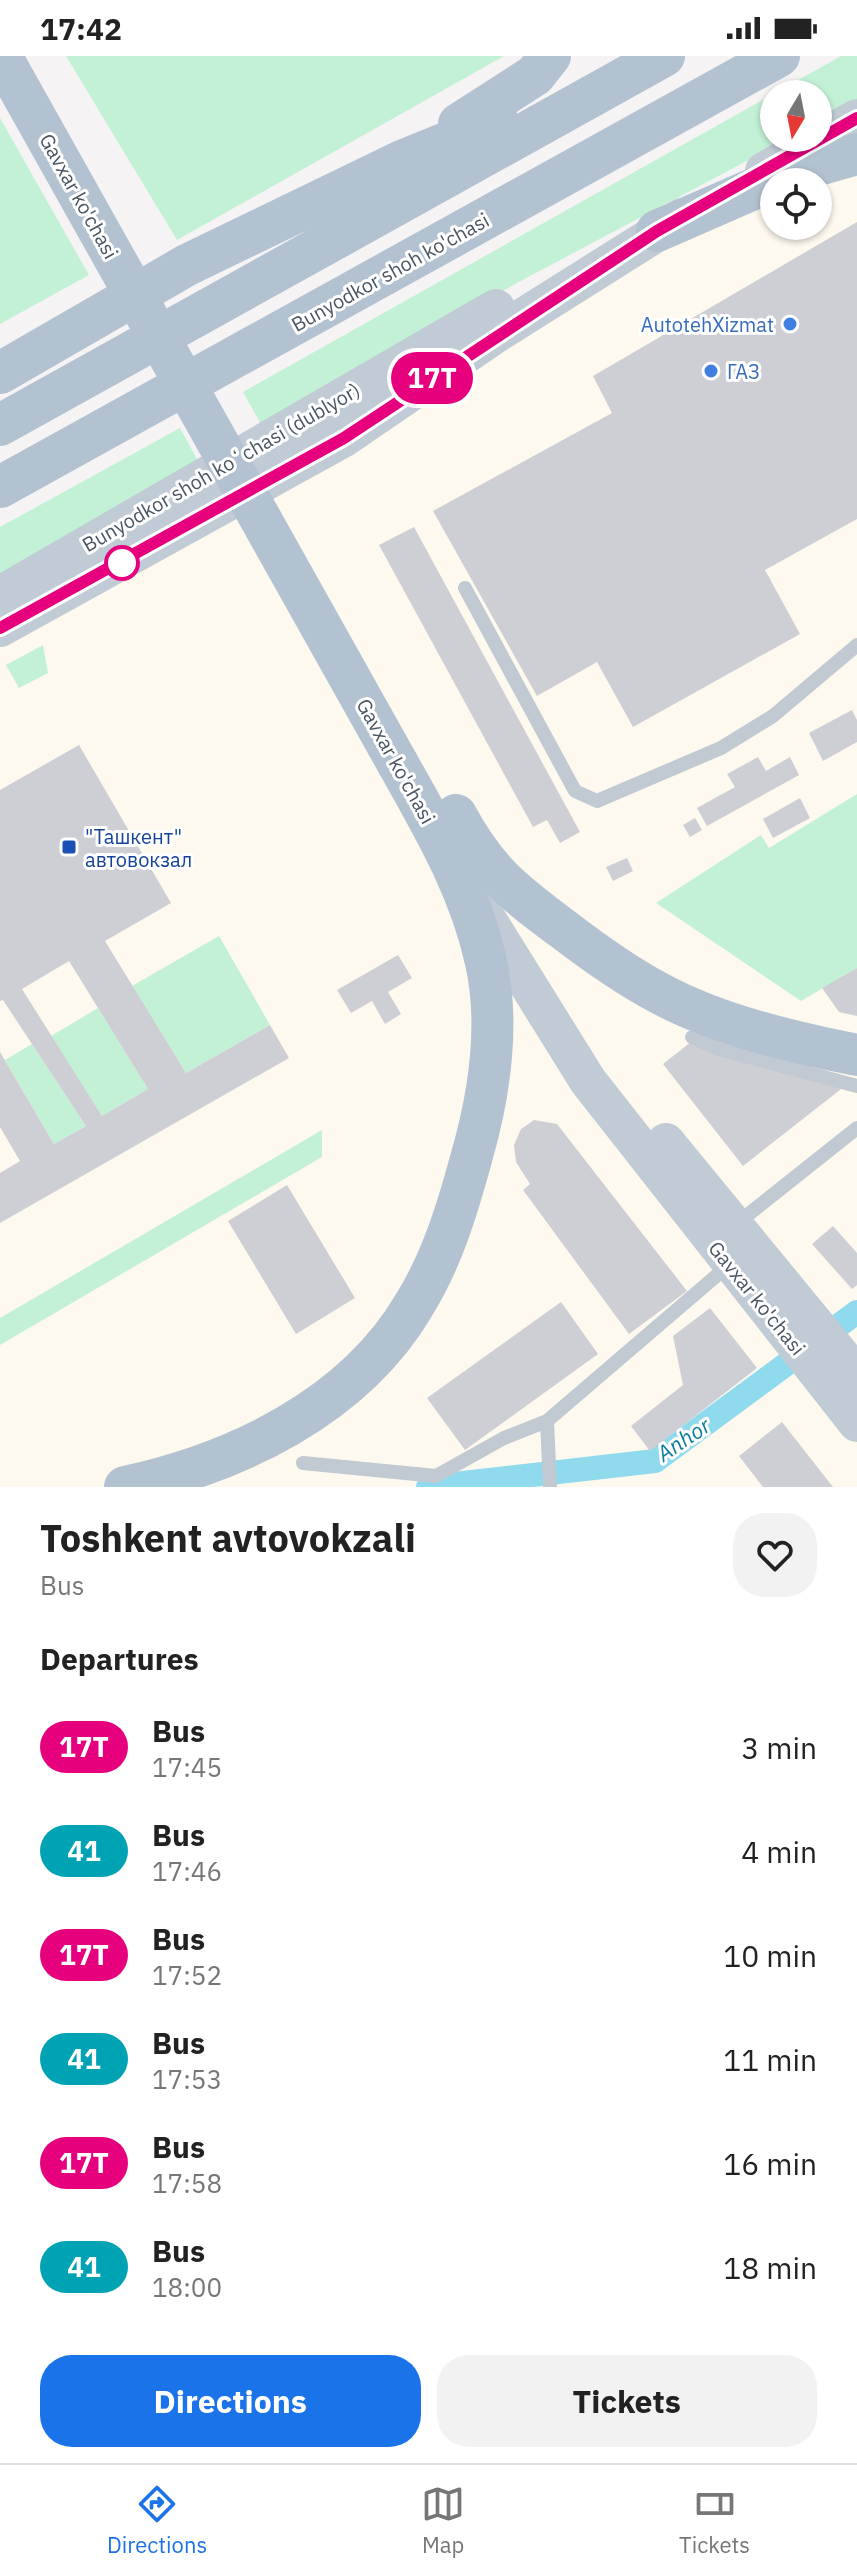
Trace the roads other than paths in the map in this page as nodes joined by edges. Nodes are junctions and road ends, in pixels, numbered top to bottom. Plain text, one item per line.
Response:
1 (1, 56) edge
2 (33, 56) edge
3 (550, 56) edge
4 (779, 56) edge
5 (662, 57) edge
6 (857, 118) edge
7 (857, 154) edge
8 (402, 161) junction
9 (657, 231) junction
10 (1, 372) edge
11 (0, 425) edge
12 (0, 487) edge
13 (465, 588) dead end
14 (0, 595) edge
15 (0, 628) edge
16 (857, 645) edge
17 (410, 758) junction
18 (465, 858) junction
19 (692, 1037) dead end
20 (857, 1055) edge
21 (857, 1086) edge
22 (857, 1128) edge
23 (735, 1225) junction
24 (729, 1265) junction
25 (789, 1314) junction
26 (841, 1370) edge
27 (547, 1421) junction
28 (857, 1423) edge
29 (303, 1463) dead end
30 (125, 1487) edge
31 (550, 1487) edge

1 - 17 main road, Gavxar ko'chasi, bridge
2 - 17 main road, Gavxar ko'chasi
3 - 8 main road
4 - 12 main road, Bunyodkor shoh ko'chasi
5 - 8 main road
5 - 11 main road
6 - 9 street, Bunyodkor shoh koʻchasi (dublyor)
7 - 9 main road
8 - 10 main road
9 - 14 street, Bunyodkor shoh koʻchasi (dublyor)
9 - 15 street, Bunyodkor shoh koʻchasi (dublyor)
13 - 16 lane
17 - 18 main road, Gavxar ko'chasi
18 - 20 main road
18 - 23 street, Gavxar ko'chasi
18 - 24 street, Gavxar ko'chasi
18 - 30 main road
19 - 21 lane
22 - 23 lane
23 - 25 street, Gavxar ko'chasi
24 - 25 street, Gavxar ko'chasi
24 - 27 lane
25 - 26 street, Gavxar ko'chasi
26 - 28 street, Gavxar ko'chasi
27 - 29 lane
27 - 31 lane

